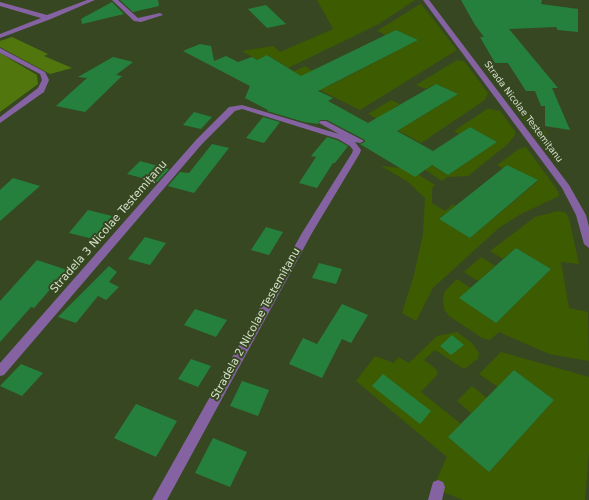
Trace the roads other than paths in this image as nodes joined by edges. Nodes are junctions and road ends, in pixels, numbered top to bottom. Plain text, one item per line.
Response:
1 (92, 0) edge
2 (115, 0) edge
3 (426, 0) edge
4 (0, 4) edge
5 (160, 15) dead end
6 (49, 18) junction
7 (0, 36) edge
8 (0, 50) edge
9 (0, 121) edge
10 (323, 123) dead end
11 (358, 145) junction
12 (585, 213) edge
13 (589, 244) edge
14 (0, 371) edge
15 (159, 500) edge

1 - 6 street
2 - 5 street
3 - 12 street, Strada Nicolae Testemițanu
4 - 6 street
6 - 7 street
8 - 9 street
10 - 11 street
11 - 14 street, Stradela 3 Nicolae Testemițanu
11 - 15 street, Stradela 2 Nicolae Testemițanu
12 - 13 street, Strada Nicolae Testemițanu

